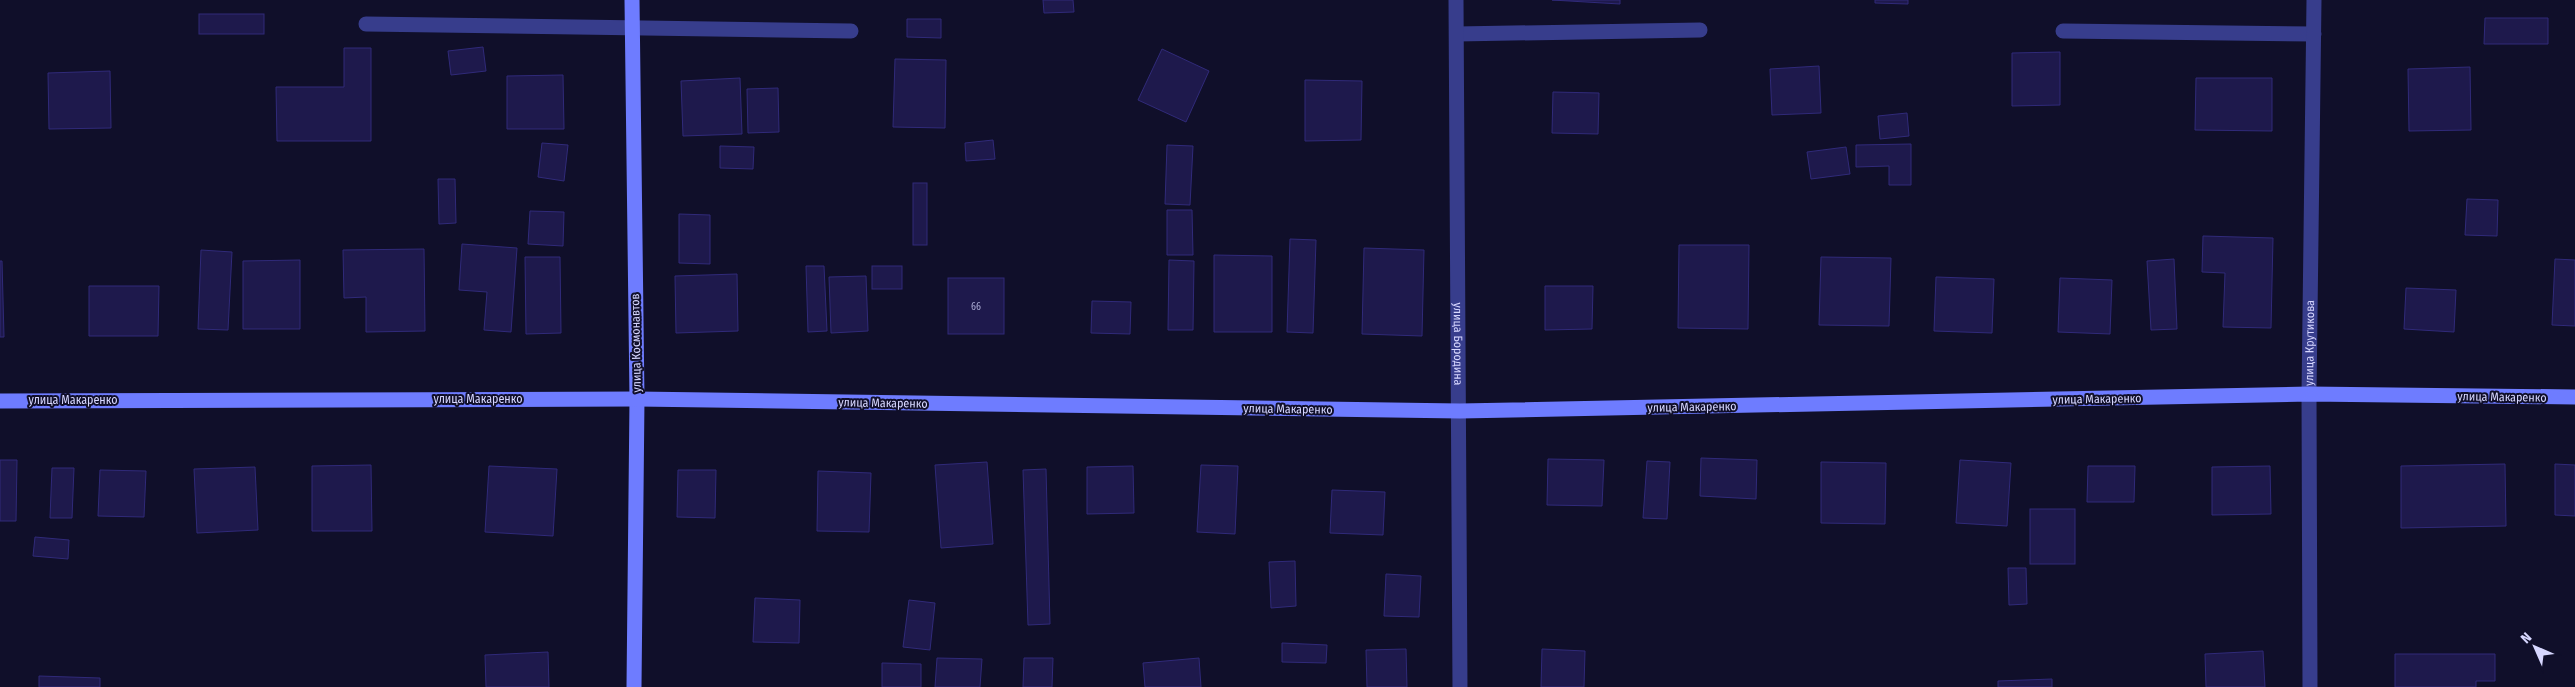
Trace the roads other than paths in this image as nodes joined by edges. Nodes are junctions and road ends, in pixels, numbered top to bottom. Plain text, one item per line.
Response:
1 (632, 0) edge
2 (1456, 0) edge
3 (2314, 0) edge
4 (366, 24) dead end
5 (632, 29) junction
6 (1700, 30) dead end
7 (851, 31) dead end
8 (2063, 31) dead end
9 (1457, 34) junction
10 (2314, 34) junction
11 (2308, 394) junction
12 (2575, 397) edge
13 (636, 399) junction
14 (0, 401) edge
15 (1460, 411) junction
16 (634, 687) edge
17 (1460, 687) edge
18 (2310, 687) edge

1 - 5 street, улица Космонавтов
2 - 9 street, улица Бородина
3 - 10 street, улица Крутикова
4 - 5 street
5 - 7 street
5 - 13 street, улица Космонавтов
6 - 9 street
8 - 10 street
9 - 15 street, улица Бородина
10 - 11 street, улица Крутикова
11 - 12 street, улица Макаренко
11 - 15 street, улица Макаренко
11 - 18 street, улица Крутикова
13 - 14 street, улица Макаренко
13 - 15 street, улица Макаренко
13 - 16 street, улица Космонавтов
15 - 17 street, улица Бородина

